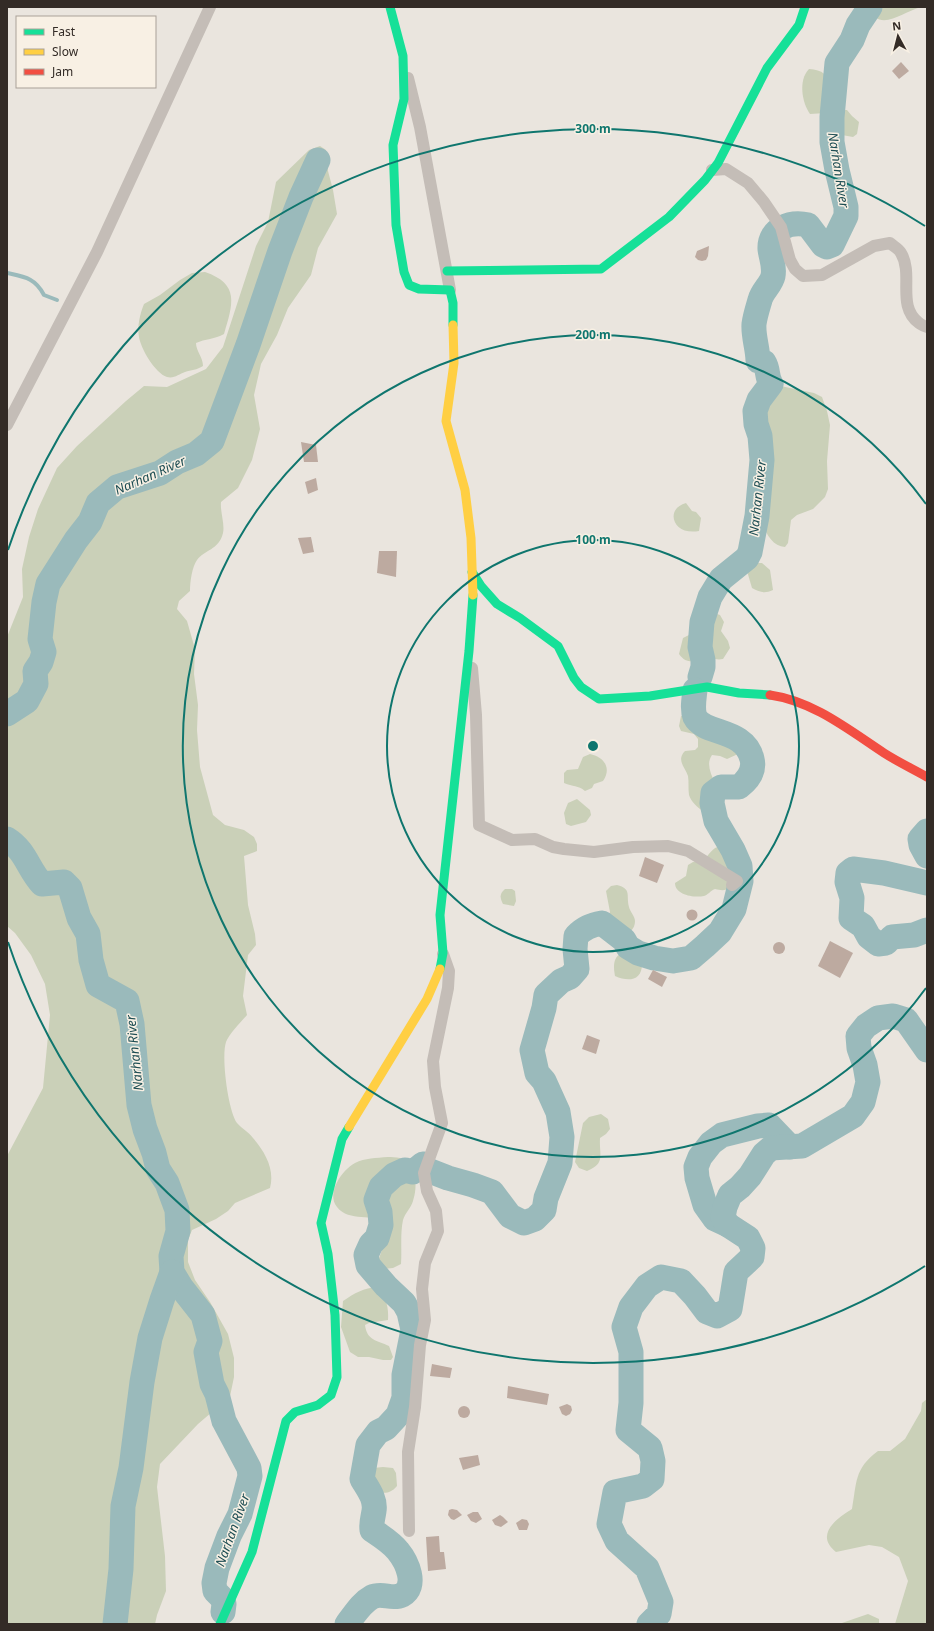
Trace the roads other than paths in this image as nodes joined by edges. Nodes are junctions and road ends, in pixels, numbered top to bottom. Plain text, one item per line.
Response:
1 (210, 7) edge
2 (390, 7) edge
3 (805, 7) edge
4 (404, 56) junction
5 (712, 170) junction
6 (447, 271) junction
7 (450, 290) junction
8 (927, 327) edge
9 (7, 425) edge
10 (472, 572) junction
11 (469, 651) junction
12 (927, 777) edge
13 (732, 885) dead end
14 (443, 954) junction
15 (409, 1531) dead end
16 (220, 1624) edge

1 - 9 street
2 - 4 street
3 - 5 street
4 - 6 street
4 - 7 street
5 - 6 street
5 - 8 street
6 - 7 street
7 - 10 street
10 - 11 street
10 - 12 street
11 - 13 street
11 - 14 street
14 - 15 street
14 - 16 street

